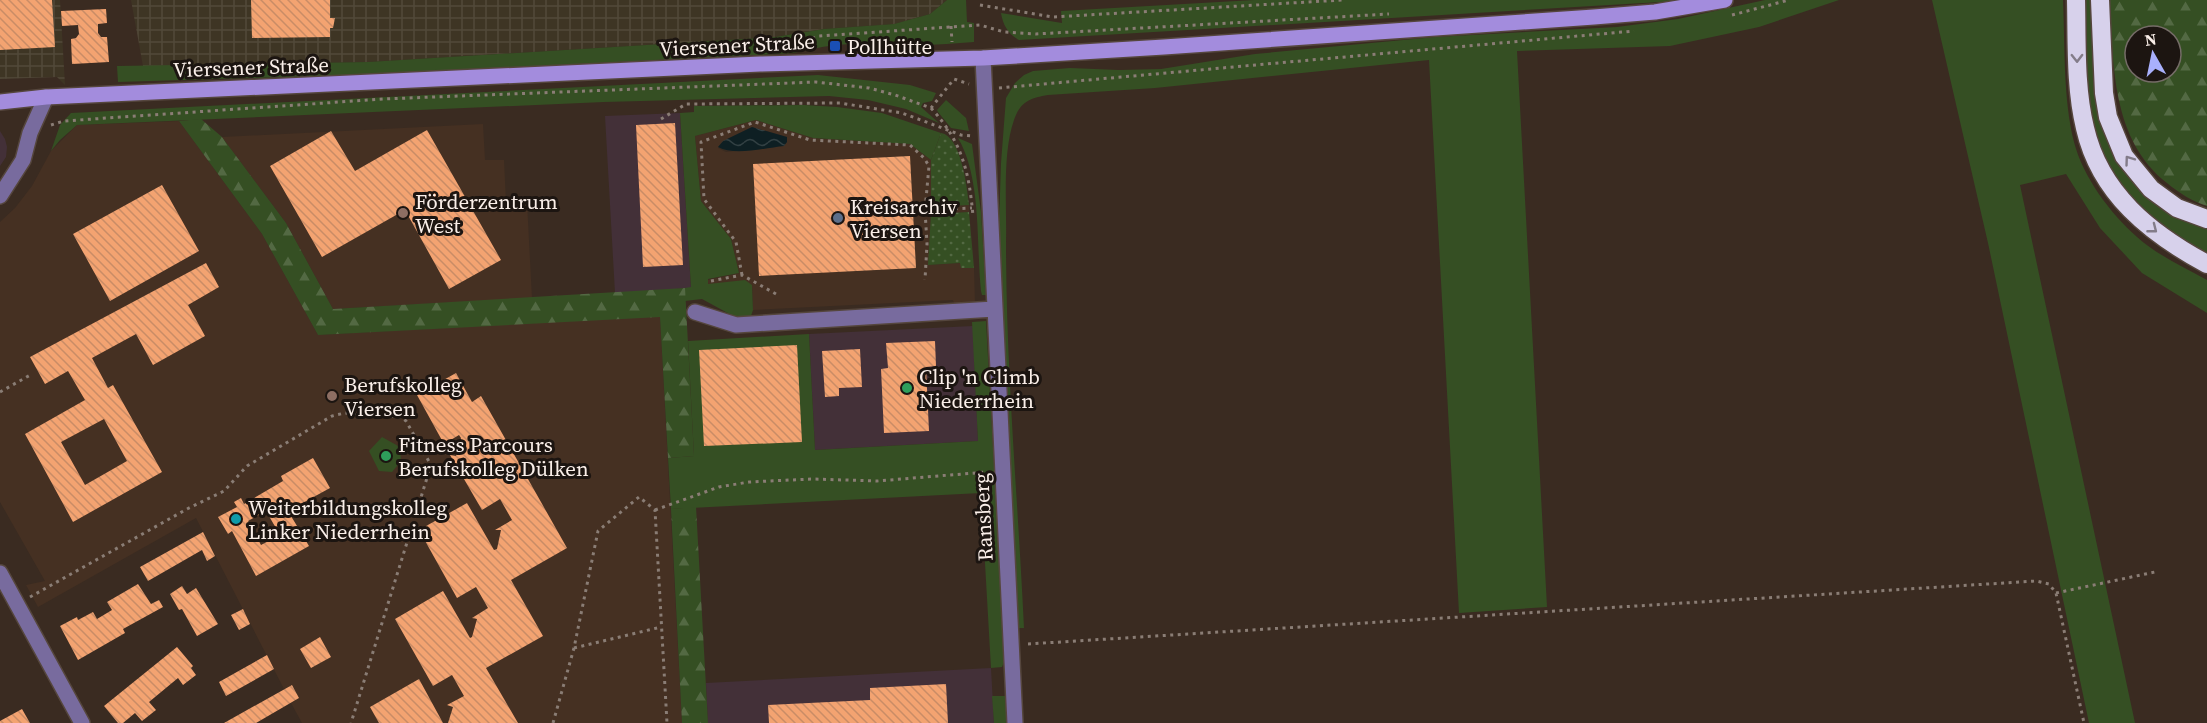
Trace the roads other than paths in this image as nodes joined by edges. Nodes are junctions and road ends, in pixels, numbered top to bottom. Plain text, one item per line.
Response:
1 (1725, 0) edge
2 (2076, 0) edge
3 (2100, 0) edge
4 (982, 58) junction
5 (46, 97) junction
6 (0, 102) edge
7 (0, 195) edge
8 (2207, 219) edge
9 (2207, 264) edge
10 (994, 309) junction
11 (695, 312) dead end
12 (0, 573) edge
13 (82, 723) edge
14 (1015, 723) edge

1 - 4 main road, Viersener Straße
2 -> 9 highway
8 -> 3 highway
4 - 5 main road, Viersener Straße
4 - 10 street, Ransberg
5 - 6 main road, Viersener Straße
5 - 7 street
10 - 11 street
10 - 14 street, Ransberg
12 - 13 street

